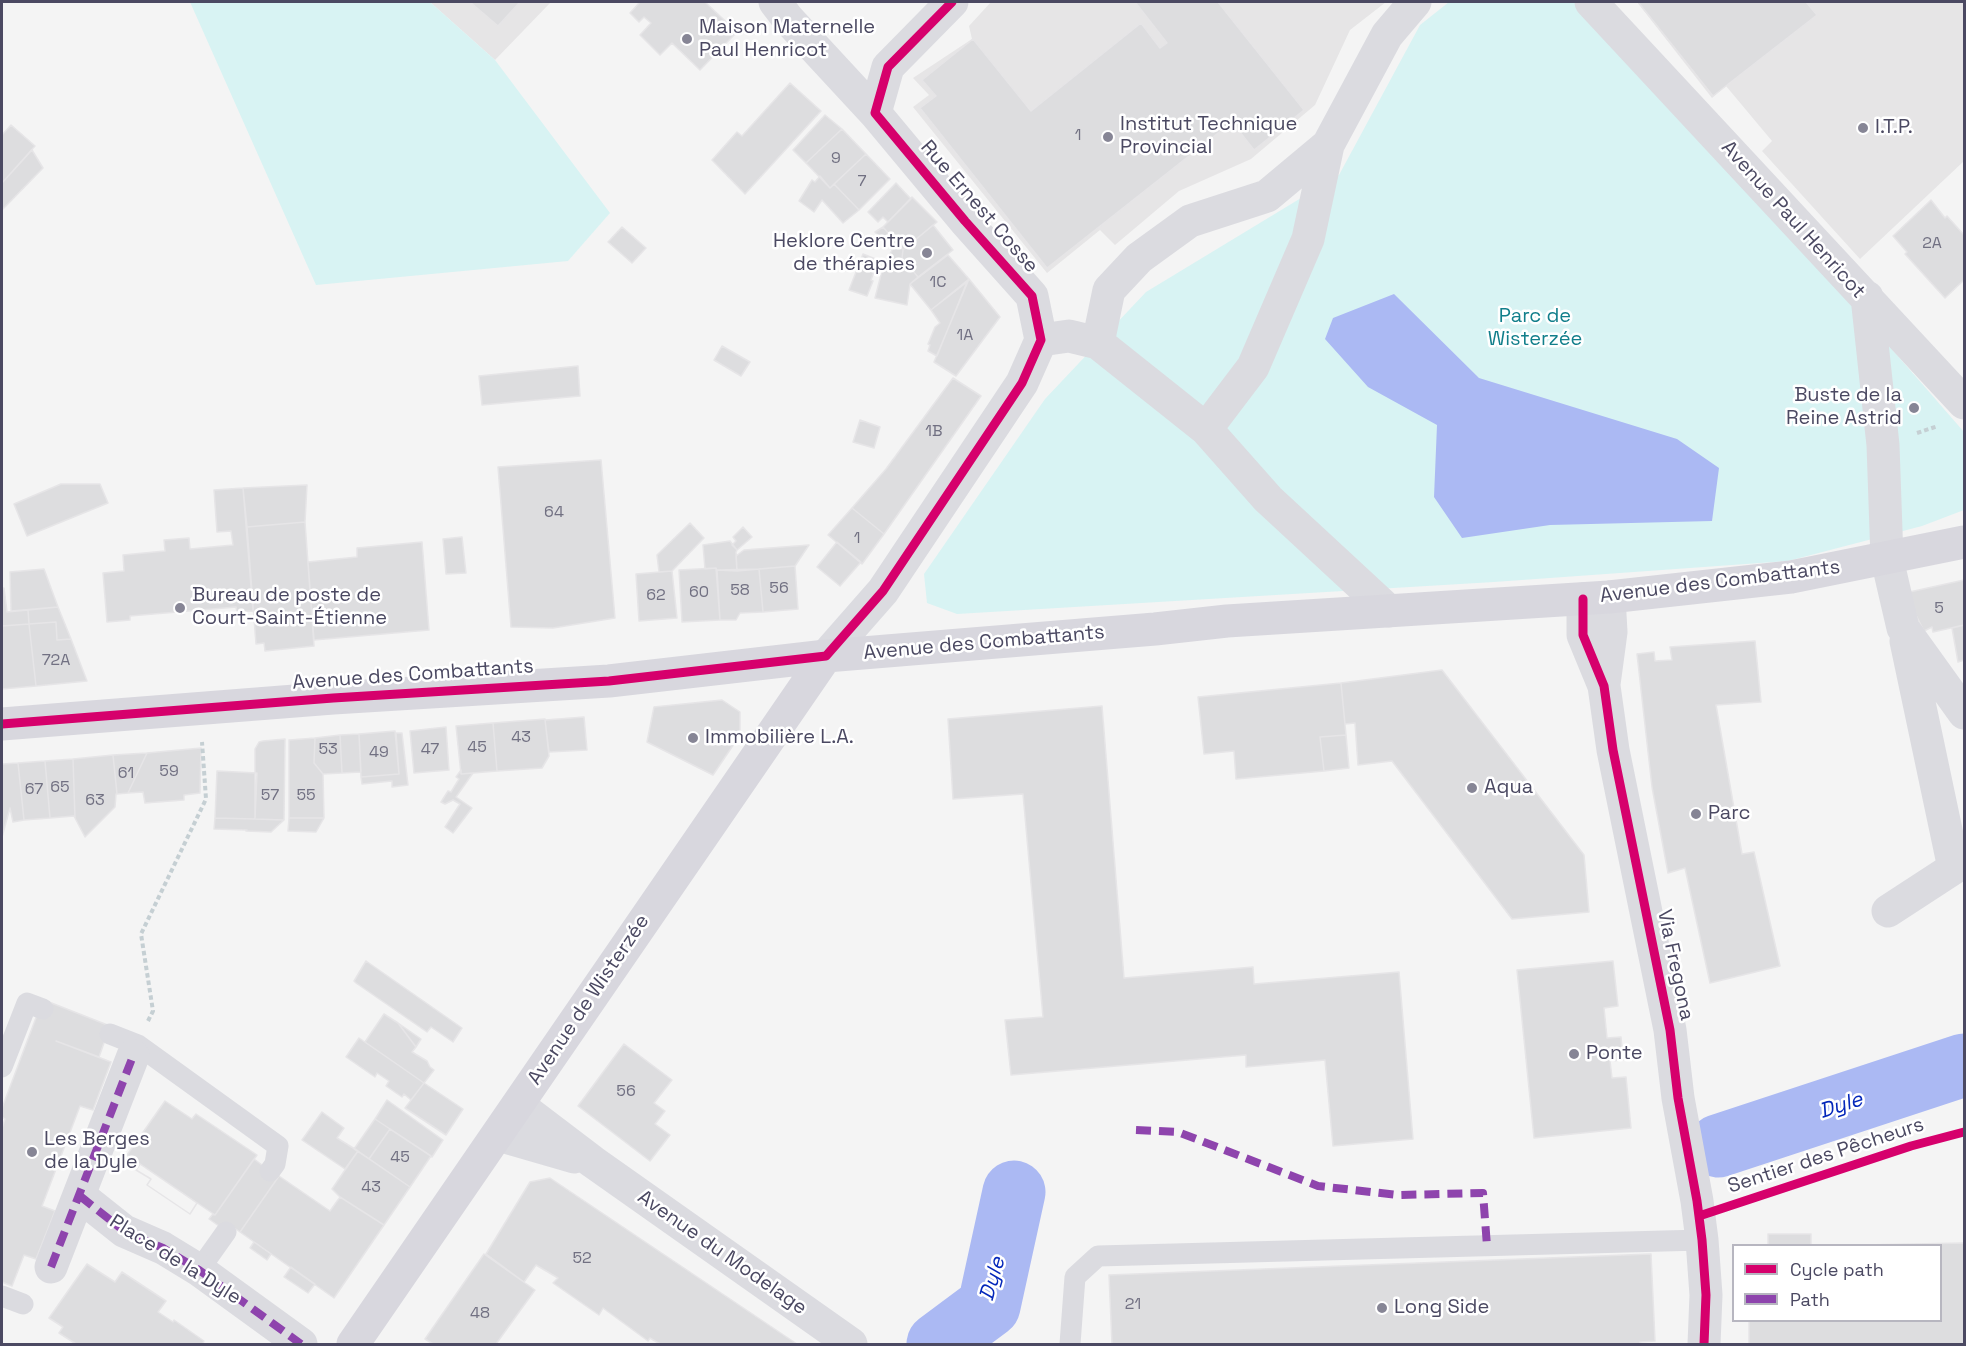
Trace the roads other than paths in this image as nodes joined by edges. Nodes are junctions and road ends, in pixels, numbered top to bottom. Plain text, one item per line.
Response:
1 (775, 2) edge
2 (952, 2) edge
3 (1414, 2) edge
4 (1591, 2) edge
5 (875, 113) junction
6 (1328, 145) junction
7 (1868, 297) junction
8 (1041, 340) junction
9 (1098, 342) junction
10 (1954, 413) edge
11 (1206, 429) junction
12 (1965, 542) edge
13 (1887, 559) junction
14 (1596, 598) junction
15 (1389, 612) junction
16 (1903, 628) junction
17 (826, 656) junction
18 (1965, 713) edge
19 (2, 724) edge
20 (1888, 911) dead end
21 (43, 1009) dead end
22 (110, 1034) dead end
23 (136, 1051) junction
24 (2, 1067) edge
25 (518, 1105) junction
26 (498, 1135) junction
27 (593, 1162) junction
28 (270, 1171) dead end
29 (80, 1197) junction
30 (226, 1232) dead end
31 (1702, 1240) junction
32 (51, 1267) dead end
33 (199, 1270) junction
34 (2, 1296) edge
35 (23, 1304) dead end
36 (301, 1344) edge
37 (353, 1344) edge
38 (851, 1344) edge
39 (1070, 1344) edge
40 (1704, 1344) edge

1 - 5 street, Rue Ernest Cosse
2 - 5 street
3 - 6 street
4 - 7 street, Avenue Paul Henricot
5 - 8 street, Rue Ernest Cosse
6 - 9 street
6 - 11 street
7 - 10 street
7 - 13 street, Avenue Paul Henricot
8 - 9 street
8 - 17 street
9 - 11 street
11 - 15 street
12 - 13 main road, Avenue des Combattants
13 - 14 main road, Avenue des Combattants
13 - 16 street, Avenue Paul Henricot
14 - 15 main road, Avenue des Combattants
14 - 31 street, Via Fregona
15 - 17 main road, Avenue des Combattants
16 - 18 street
16 - 20 street, Avenue Paul Henricot
17 - 19 main road, Avenue des Combattants
17 - 25 main road, Avenue de Wisterzée
21 - 24 lane
22 - 23 lane
23 - 28 lane
23 - 29 street
25 - 26 main road, Avenue de Wisterzée
25 - 27 street, Avenue du Modelage
26 - 27 street, Avenue du Modelage
26 - 37 main road, Avenue de Wisterzée
27 - 38 street, Avenue du Modelage
29 - 32 street
29 - 33 street, Place de la Dyle
30 - 33 lane
31 - 39 lane
31 - 40 street, Via Fregona
33 - 36 street, Place de la Dyle
34 - 35 lane

